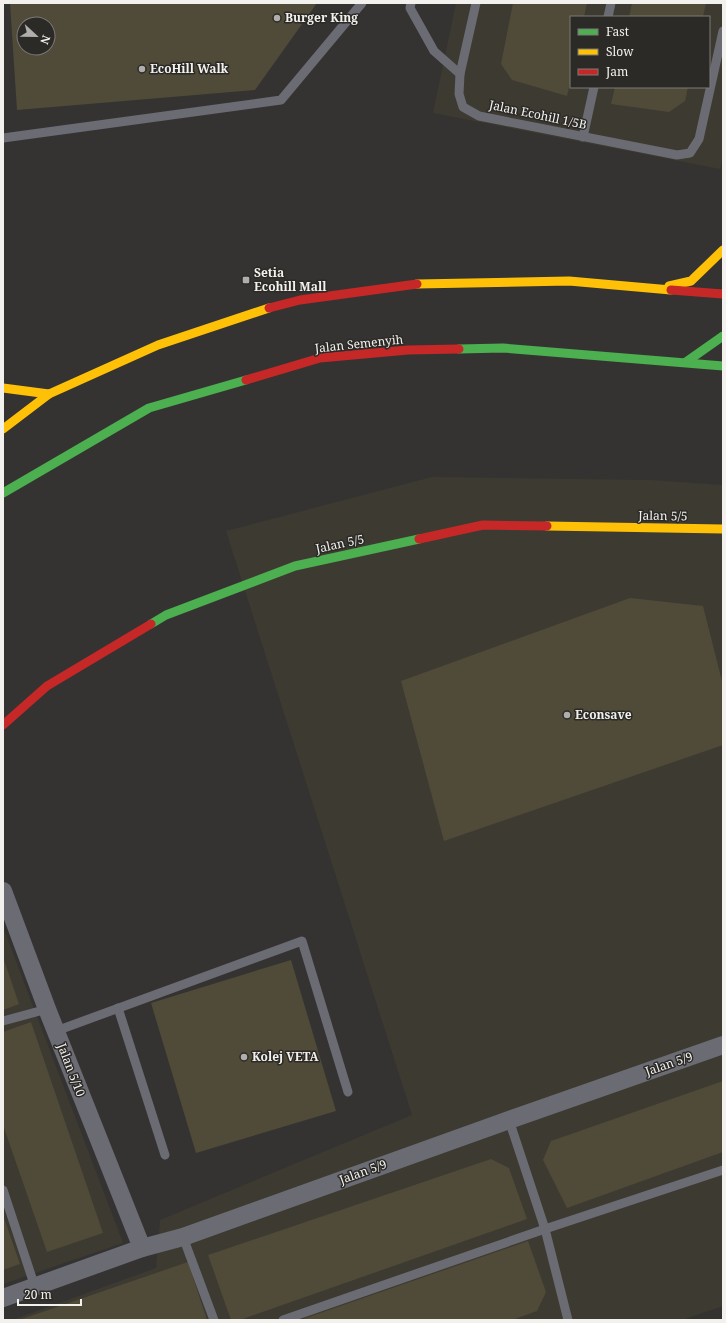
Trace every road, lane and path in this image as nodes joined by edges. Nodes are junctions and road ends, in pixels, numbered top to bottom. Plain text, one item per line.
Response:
1 (362, 3) edge
2 (411, 3) edge
3 (476, 3) edge
4 (611, 3) edge
5 (608, 16) edge
6 (723, 31) edge
7 (460, 74) junction
8 (594, 88) edge
9 (584, 137) junction
10 (3, 138) edge
11 (723, 250) edge
12 (652, 289) junction
13 (723, 294) edge
14 (723, 336) edge
15 (686, 362) junction
16 (723, 366) edge
17 (3, 388) edge
18 (49, 394) junction
19 (3, 429) edge
20 (3, 493) edge
21 (723, 530) edge
22 (3, 725) edge
23 (3, 891) edge
24 (118, 1008) junction
25 (47, 1009) junction
26 (3, 1021) edge
27 (56, 1031) junction
28 (723, 1045) edge
29 (348, 1092) dead end
30 (509, 1120) junction
31 (165, 1155) dead end
32 (723, 1170) edge
33 (3, 1190) edge
34 (545, 1229) junction
35 (183, 1237) junction
36 (142, 1248) junction
37 (36, 1287) junction
38 (3, 1298) edge
39 (214, 1320) edge
40 (283, 1320) edge
41 (568, 1320) edge

1 - 10 lane
2 - 7 lane
3 - 7 lane, Jalan Ecohill 1/5B
4 - 5 lane
6 - 9 lane, Jalan Ecohill 1/5B
7 - 9 lane, Jalan Ecohill 1/5B
8 - 9 lane
11 - 12 main road
12 - 13 main road
12 - 18 main road
14 - 15 main road
15 - 16 main road, Jalan Semenyih
15 - 20 main road, Jalan Semenyih
17 - 18 main road
18 - 19 main road
21 - 22 main road, Jalan 5/5
23 - 25 street, Jalan 5/10
24 - 27 lane
24 - 29 lane
24 - 31 lane
25 - 26 lane
25 - 27 street, Jalan 5/10
27 - 36 street, Jalan 5/10
28 - 30 street, Jalan 5/9
30 - 34 lane
30 - 35 street, Jalan 5/9
32 - 34 lane
33 - 37 lane
34 - 40 lane
34 - 41 lane
35 - 36 street, Jalan 5/9
35 - 39 lane
36 - 37 street, Jalan 5/9
37 - 38 street, Jalan 5/9

